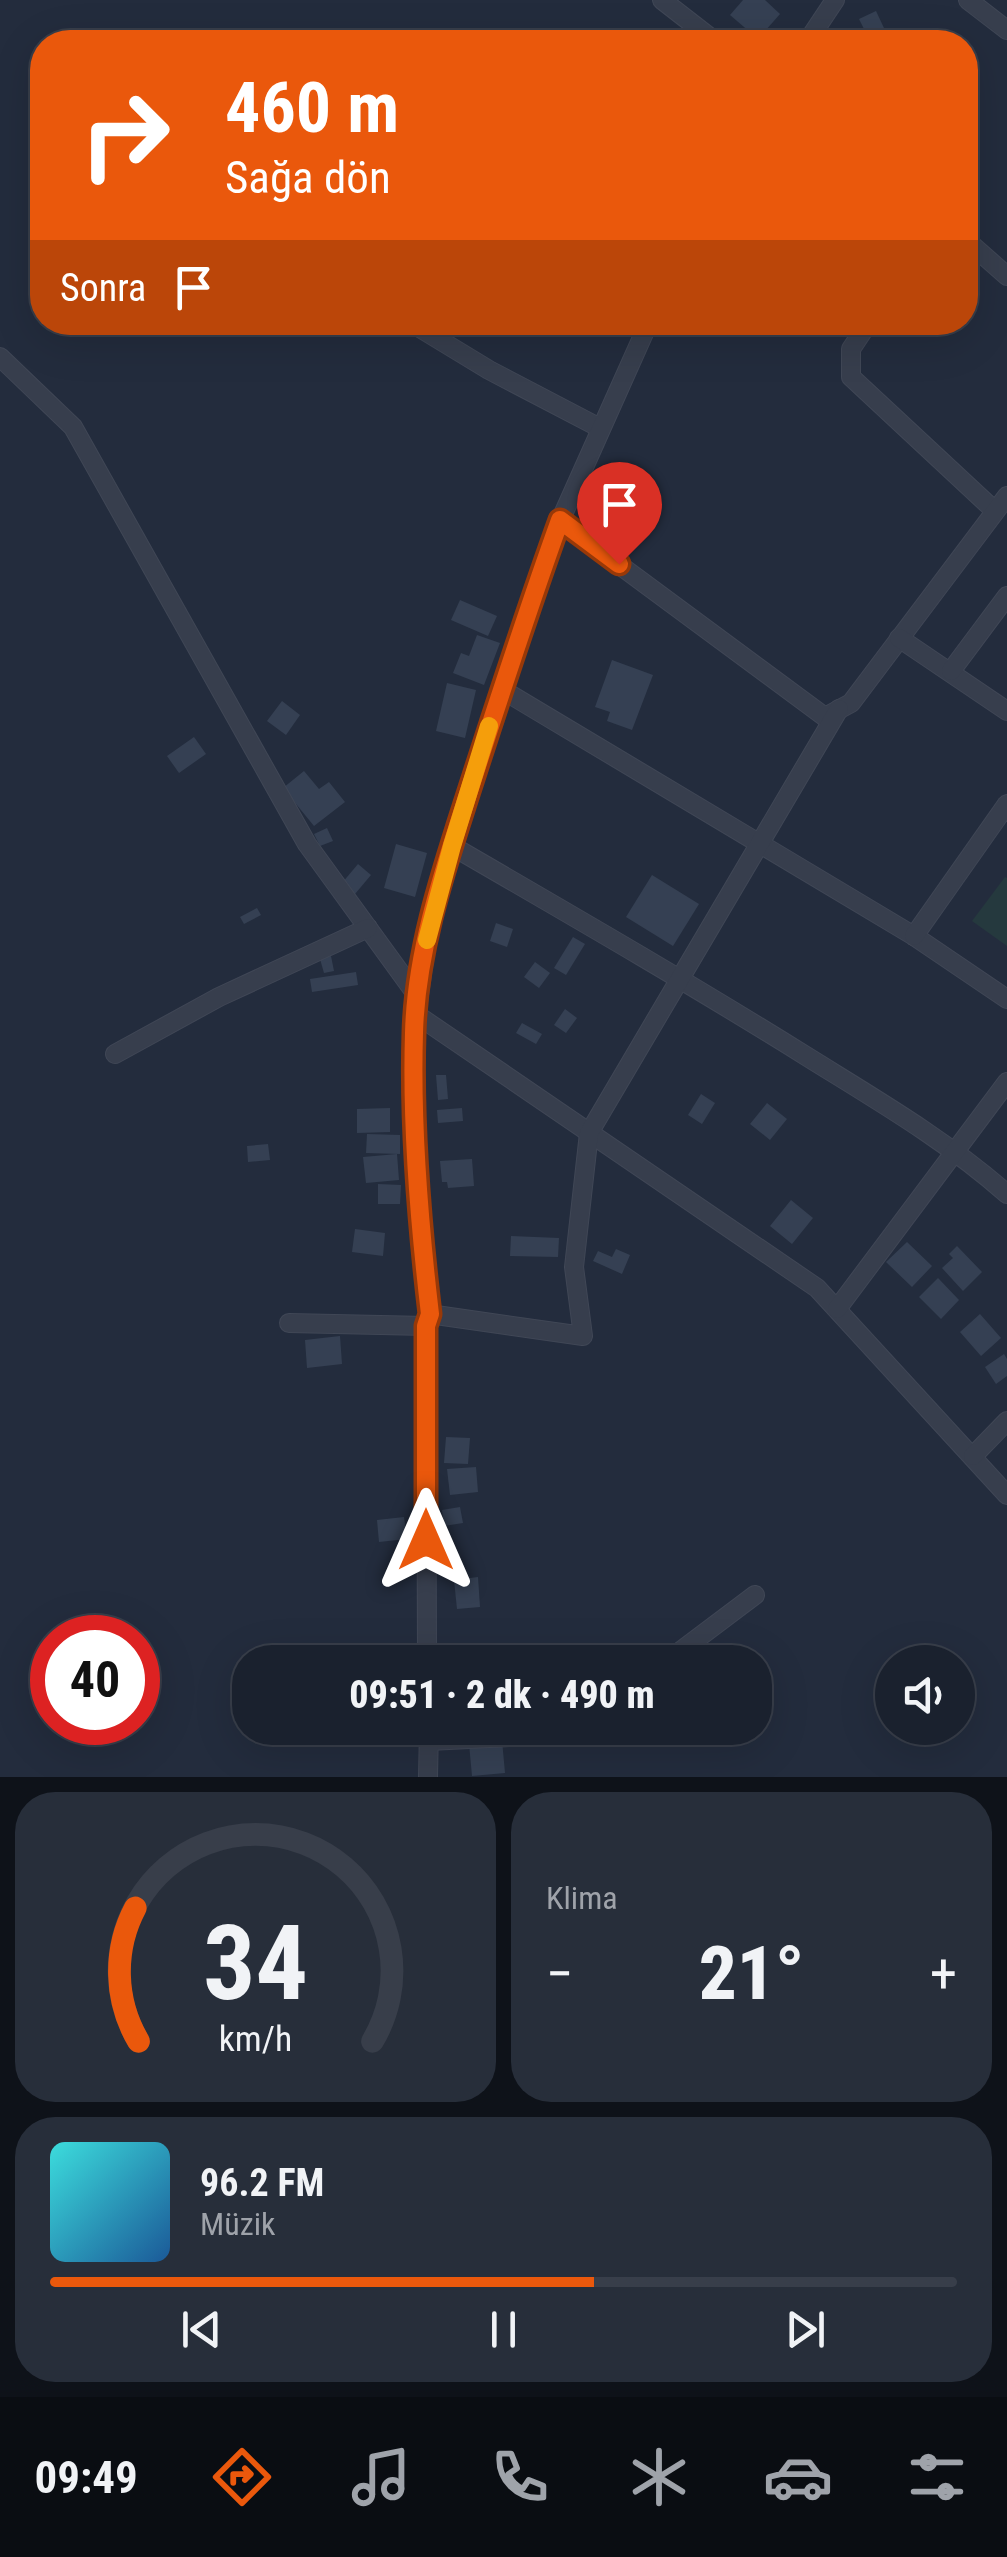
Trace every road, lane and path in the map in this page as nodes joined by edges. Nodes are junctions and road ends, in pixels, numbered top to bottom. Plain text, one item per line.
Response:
1 (836, 0) edge
2 (968, 0) edge
3 (664, 1) edge
4 (701, 30) edge
5 (815, 30) edge
6 (1007, 30) edge
7 (978, 250) edge
8 (1007, 276) edge
9 (431, 335) edge
10 (643, 335) edge
11 (860, 335) edge
12 (0, 358) edge
13 (600, 428) junction
14 (1001, 504) edge
15 (560, 520) junction
16 (1007, 596) edge
17 (900, 638) junction
18 (950, 671) junction
19 (501, 689) junction
20 (840, 709) junction
21 (1007, 711) edge
22 (1007, 804) edge
23 (761, 844) junction
24 (452, 846) junction
25 (368, 928) junction
26 (914, 936) junction
27 (683, 979) junction
28 (1007, 999) edge
29 (417, 1006) junction
30 (115, 1054) dead end
31 (1007, 1082) edge
32 (589, 1133) junction
33 (954, 1150) junction
34 (1007, 1194) edge
35 (837, 1309) junction
36 (428, 1320) junction
37 (289, 1323) dead end
38 (1007, 1421) edge
39 (972, 1456) junction
40 (1007, 1496) edge
41 (755, 1596) dead end
42 (427, 1645) edge
43 (689, 1645) edge
44 (429, 1745) edge
45 (428, 1777) edge

1 - 5 street
2 - 6 street
3 - 4 street
7 - 8 street
9 - 13 street
10 - 13 street
11 - 14 street
12 - 25 street
13 - 15 street
14 - 17 street
15 - 19 street
15 - 20 street
16 - 18 street
17 - 18 street
17 - 20 street
18 - 21 street
19 - 23 street
19 - 24 street
20 - 23 street
22 - 26 street
23 - 26 street
23 - 27 street
24 - 27 street
24 - 29 street
25 - 29 street
25 - 30 street
26 - 28 street
27 - 32 street
27 - 33 street
29 - 32 street
29 - 36 street
31 - 33 street
32 - 35 street
32 - 36 street
33 - 34 street
33 - 35 street
35 - 39 street
36 - 37 street
36 - 42 street
38 - 39 street
39 - 40 street
41 - 43 street
44 - 45 street

